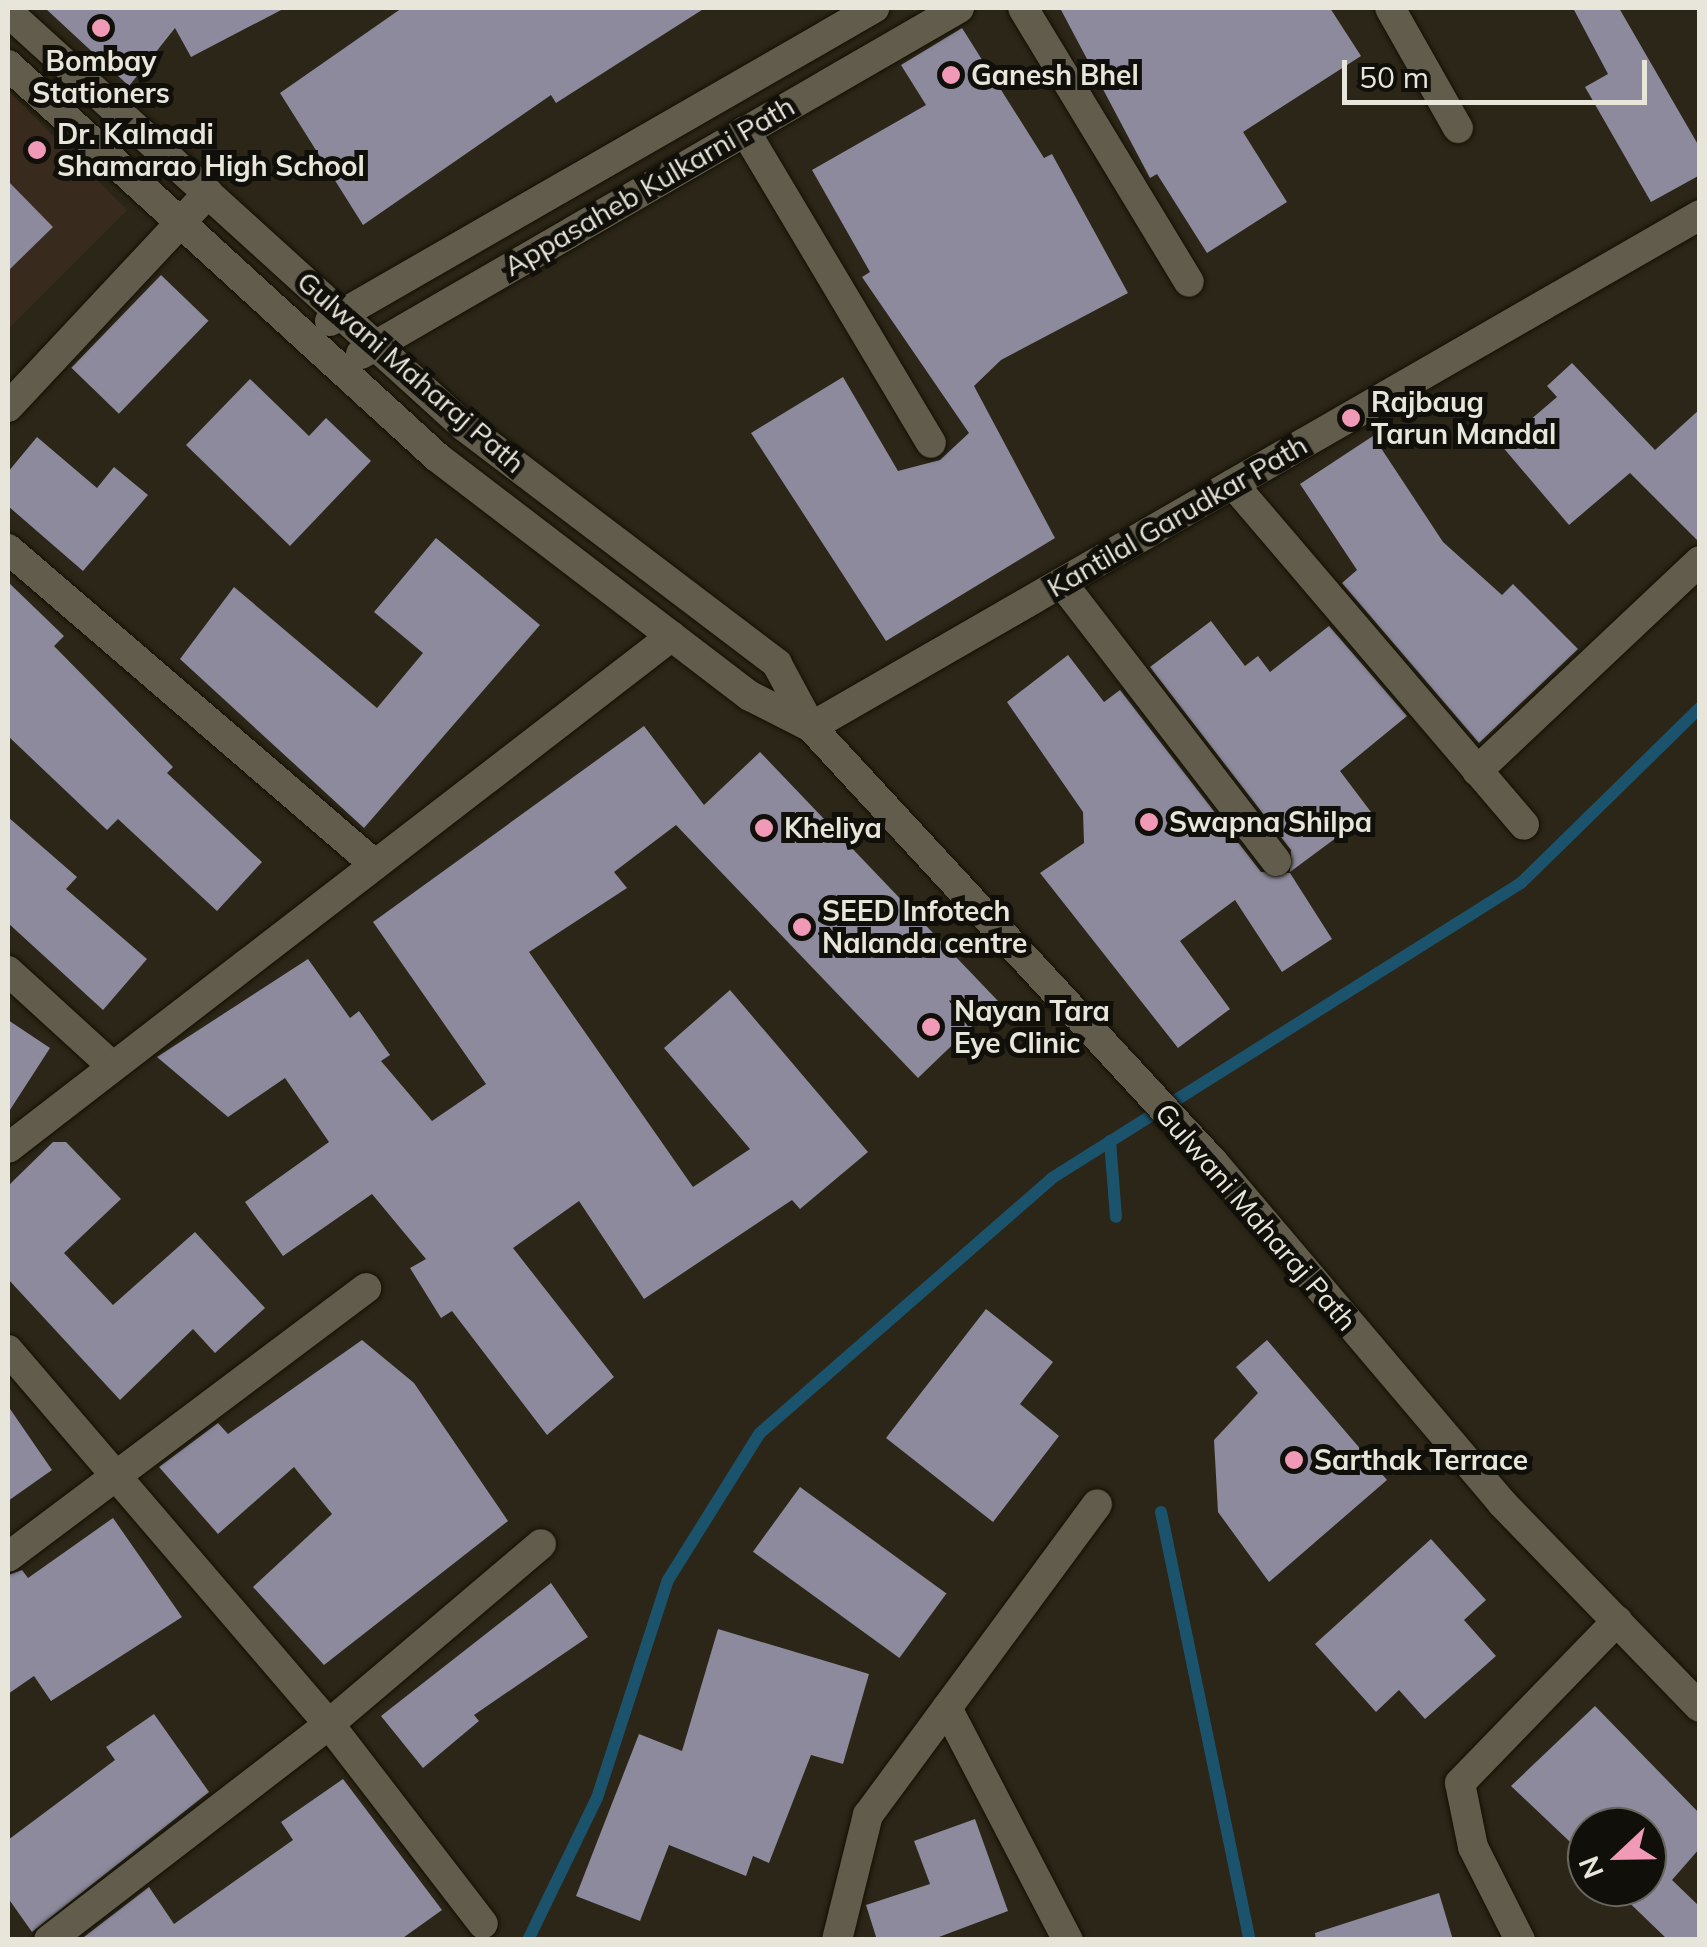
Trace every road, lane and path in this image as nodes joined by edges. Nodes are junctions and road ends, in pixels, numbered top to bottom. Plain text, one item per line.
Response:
1 (874, 8) edge
2 (960, 8) edge
3 (1023, 8) edge
4 (1390, 8) edge
5 (8, 12) edge
6 (8, 65) edge
7 (1458, 128) dead end
8 (745, 131) junction
9 (208, 193) junction
10 (1700, 215) edge
11 (180, 224) junction
12 (1189, 282) dead end
13 (342, 312) junction
14 (308, 338) junction
15 (376, 342) junction
16 (342, 368) junction
17 (8, 407) edge
18 (932, 442) dead end
19 (1233, 484) junction
20 (8, 549) edge
21 (1700, 561) edge
22 (1062, 583) junction
23 (672, 636) junction
24 (811, 728) junction
25 (1477, 772) junction
26 (1524, 825) dead end
27 (1276, 861) dead end
28 (375, 866) junction
29 (8, 972) edge
30 (113, 1067) junction
31 (8, 1148) edge
32 (366, 1288) dead end
33 (8, 1350) edge
34 (116, 1476) junction
35 (1097, 1504) dead end
36 (541, 1544) dead end
37 (8, 1557) edge
38 (1618, 1621) junction
39 (1700, 1707) edge
40 (947, 1708) junction
41 (329, 1724) junction
42 (483, 1924) dead end
43 (50, 1940) edge
44 (837, 1940) edge
45 (1068, 1940) edge
46 (1520, 1940) edge

1 - 13 street, Appasaheb Kulkarni Path
2 - 8 street, Appasaheb Kulkarni Path
3 - 12 street
4 - 7 street
5 - 9 street, Gulwani Maharaj Path
6 - 11 street, Gulwani Maharaj Path
8 - 15 street, Appasaheb Kulkarni Path
8 - 18 street
9 - 11 street
9 - 13 street, Gulwani Maharaj Path
10 - 19 street, Kantilal Garudkar Path
11 - 14 street, Gulwani Maharaj Path
11 - 17 street
13 - 14 street, Appasaheb Kulkarni Path
13 - 15 street, Gulwani Maharaj Path
14 - 16 street, Gulwani Maharaj Path
15 - 16 street, Appasaheb Kulkarni Path
15 - 24 street, Gulwani Maharaj Path
16 - 23 street, Gulwani Maharaj Path
19 - 22 street, Kantilal Garudkar Path
19 - 25 street
20 - 28 street
21 - 25 street
22 - 24 street, Kantilal Garudkar Path
22 - 27 street
23 - 24 street, Gulwani Maharaj Path
23 - 28 street
24 - 38 street, Gulwani Maharaj Path
25 - 26 street
28 - 30 street
29 - 30 street
30 - 31 street
32 - 34 street
33 - 34 street
34 - 37 street
34 - 41 street
35 - 40 street
36 - 41 street
38 - 39 street, Gulwani Maharaj Path
38 - 46 street
40 - 44 street
40 - 45 street
41 - 42 street
41 - 43 street

